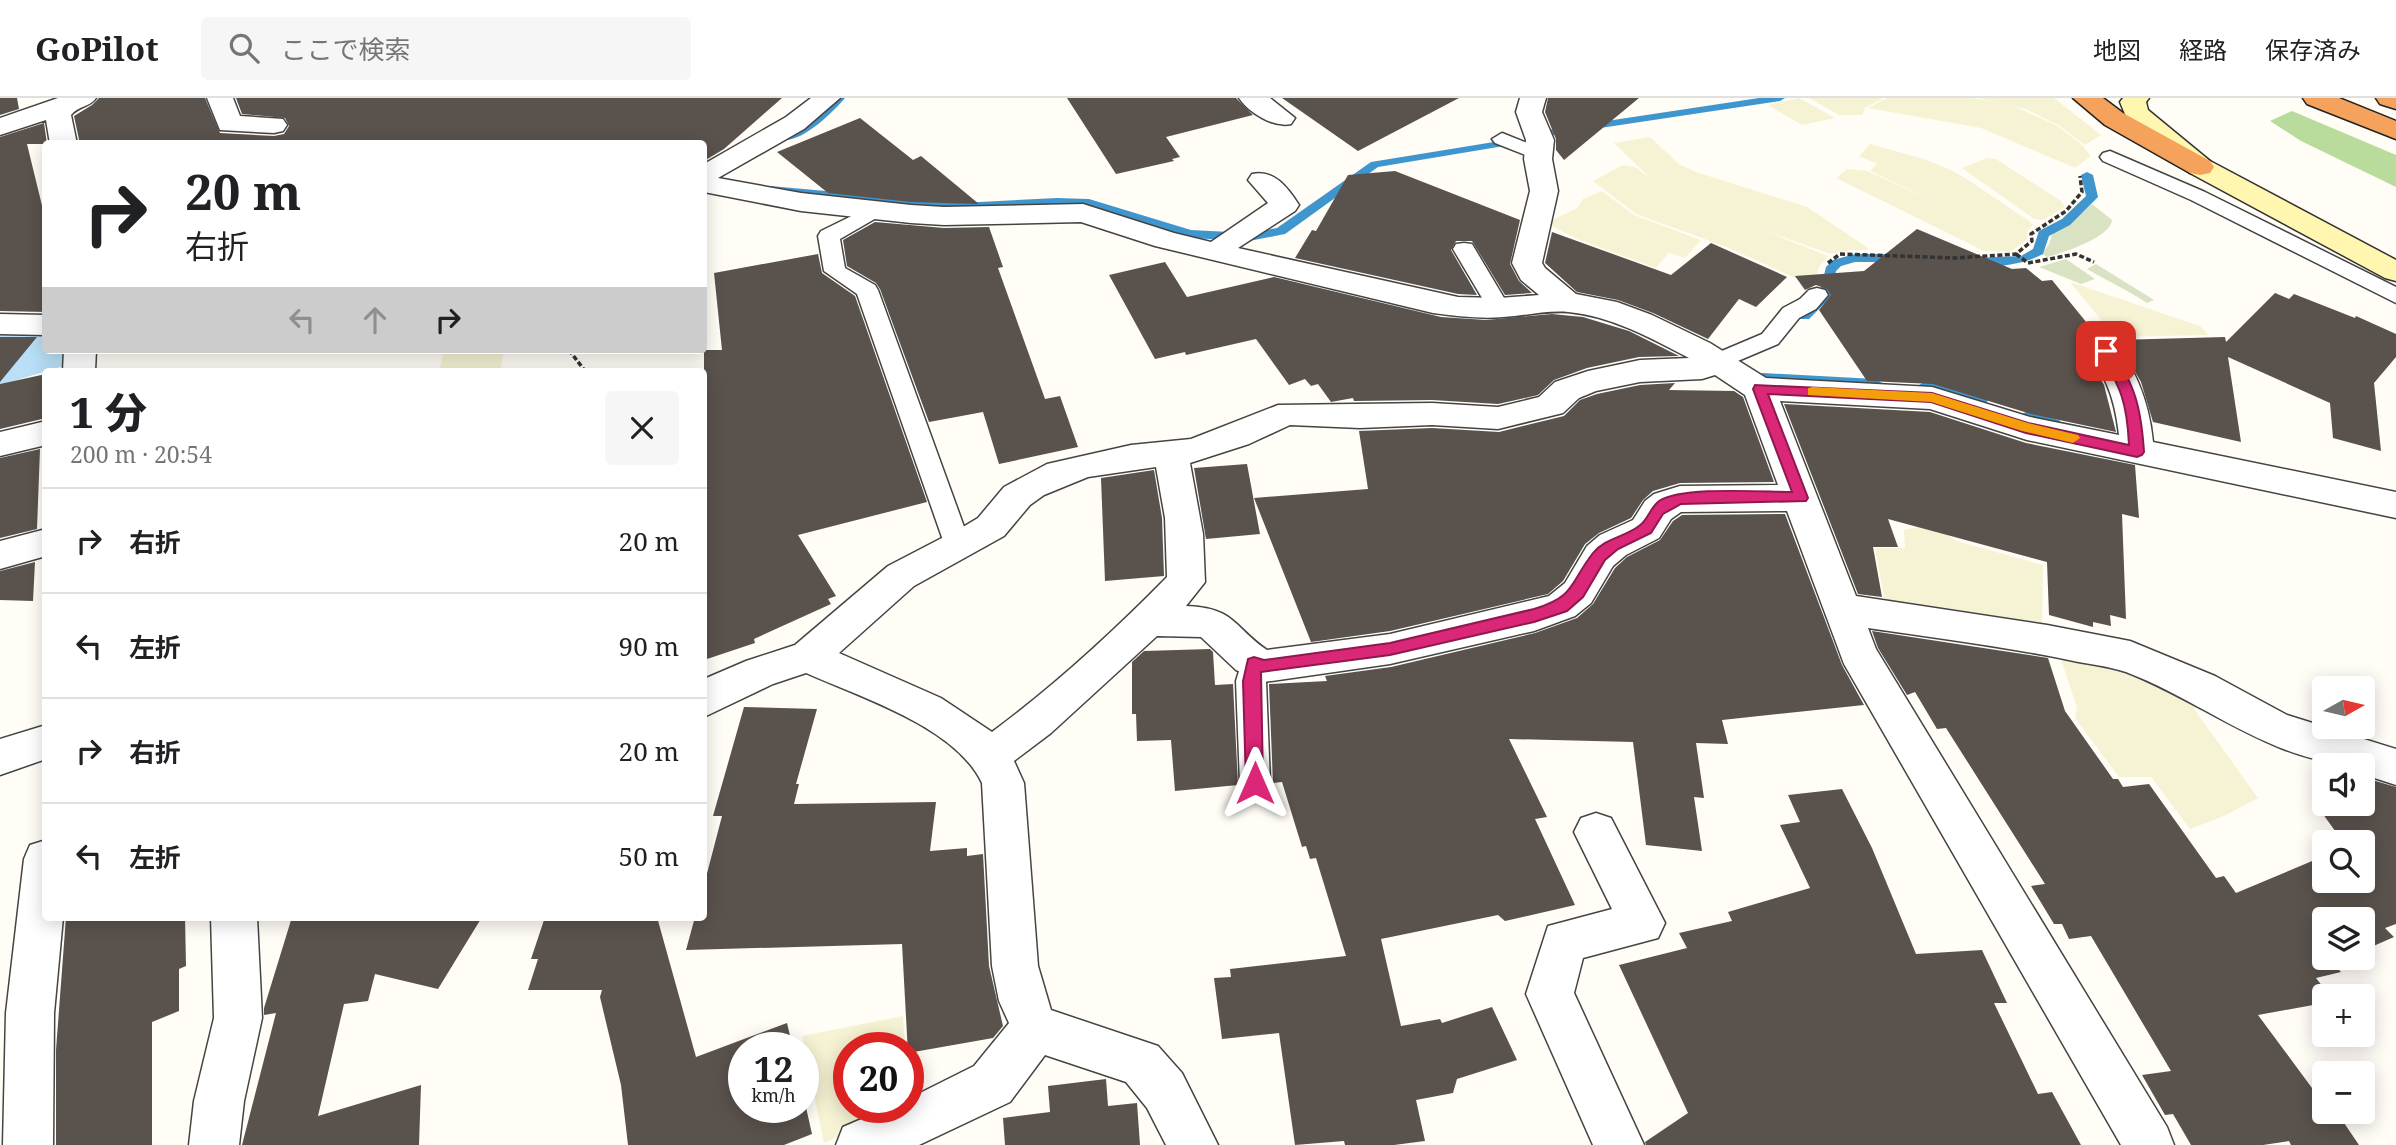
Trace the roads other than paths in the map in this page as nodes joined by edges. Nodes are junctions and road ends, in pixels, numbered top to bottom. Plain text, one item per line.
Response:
1 (220, 98) edge
2 (827, 98) edge
3 (1252, 98) edge
4 (1533, 98) edge
5 (2086, 98) edge
6 (2316, 98) edge
7 (2389, 98) edge
8 (71, 101) edge
9 (2150, 101) edge
10 (2396, 101) edge
11 (1282, 118) dead end
12 (274, 125) dead end
13 (0, 127) edge
14 (2396, 131) edge
15 (1502, 139) dead end
16 (63, 140) edge
17 (1538, 154) junction
18 (2110, 157) road end
19 (2200, 167) junction
20 (707, 173) edge
21 (1262, 180) dead end
22 (707, 185) edge
23 (878, 209) junction
24 (1231, 241) junction
25 (2396, 242) edge
26 (1464, 249) dead end
27 (2396, 272) edge
28 (1816, 295) road end
29 (2396, 296) edge
30 (1566, 302) junction
31 (1499, 308) junction
32 (0, 324) edge
33 (42, 325) edge
34 (2096, 352) dead end
35 (1718, 361) junction
36 (1759, 389) junction
37 (42, 434) edge
38 (0, 444) edge
39 (2137, 452) junction
40 (1170, 454) junction
41 (1801, 498) junction
42 (2396, 505) edge
43 (42, 543) edge
44 (958, 546) junction
45 (0, 555) edge
46 (1842, 609) junction
47 (1149, 620) junction
48 (808, 657) junction
49 (1254, 663) junction
50 (707, 699) edge
51 (42, 743) edge
52 (990, 756) junction
53 (0, 757) edge
54 (2396, 767) edge
55 (1255, 783) dead end
56 (1596, 832) dead end
57 (42, 898) edge
58 (234, 921) edge
59 (1035, 1028) junction
60 (27, 1145) edge
61 (214, 1145) edge
62 (861, 1145) edge
63 (1192, 1145) edge
64 (1619, 1145) edge
65 (2149, 1145) edge

1 - 12 street
2 - 20 street
3 - 11 street
4 - 17 street
5 - 19 highway
6 - 14 highway
7 - 10 highway
8 - 13 street
8 - 16 street
9 - 19 street
9 - 25 street
15 - 17 lane
17 - 30 street
18 - 29 lane
19 - 27 street
21 - 24 street
22 - 23 street
23 - 24 street
23 - 44 lane
24 - 31 street
26 - 31 lane
28 - 35 lane
30 - 31 street
30 - 35 street
32 - 33 street
34 - 39 street
35 - 36 street
35 - 40 street
36 - 39 street
36 - 41 street
37 - 38 street
39 - 42 street
40 - 44 street
40 - 47 street
41 - 46 street
41 - 49 street
43 - 45 street
44 - 48 street
46 - 54 street
46 - 65 street
47 - 49 street
47 - 52 street
48 - 50 street
48 - 52 street
49 - 55 lane
51 - 53 street
52 - 59 street
56 - 64 street
57 - 60 street
58 - 61 street
59 - 62 street
59 - 63 street

